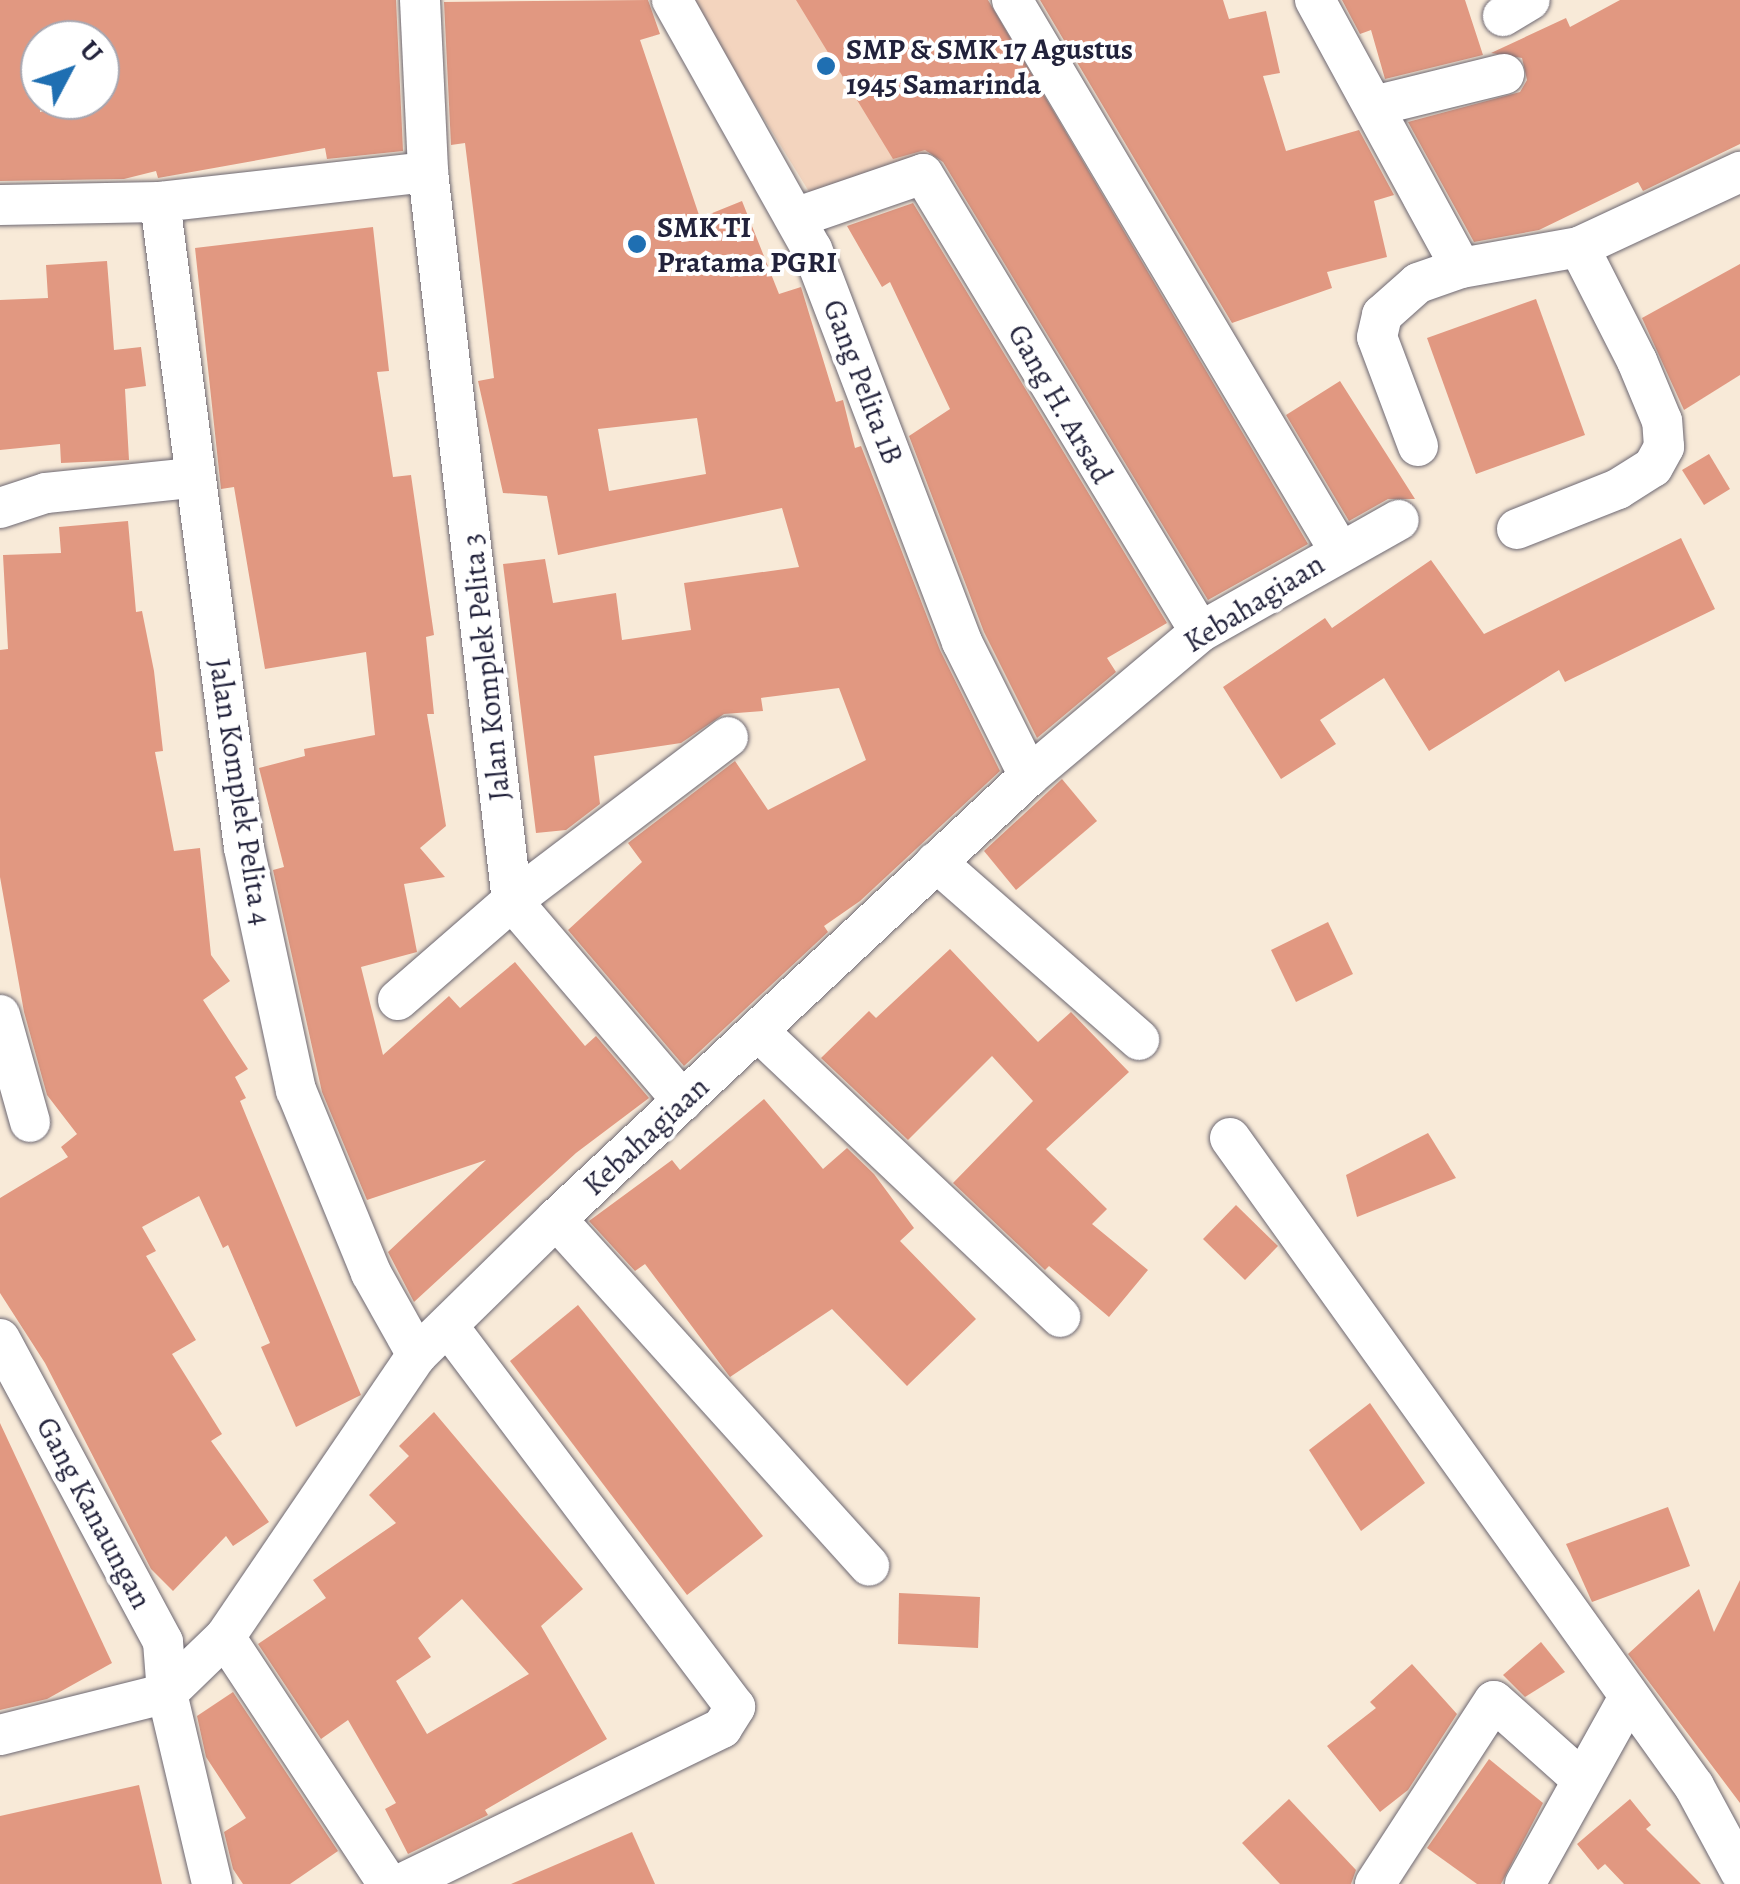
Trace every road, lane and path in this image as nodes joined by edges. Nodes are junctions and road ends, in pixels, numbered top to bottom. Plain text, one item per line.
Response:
1 (420, 0) edge
2 (672, 0) edge
3 (1012, 0) edge
4 (1315, 0) edge
5 (1504, 74) dead end
6 (1374, 106) junction
7 (428, 172) junction
8 (1740, 172) edge
9 (160, 202) junction
10 (0, 205) edge
11 (795, 218) junction
12 (1579, 247) junction
13 (1461, 268) junction
14 (1418, 446) dead end
15 (192, 478) junction
16 (0, 508) edge
17 (1399, 520) dead end
18 (1518, 528) dead end
19 (1340, 550) junction
20 (1200, 632) junction
21 (728, 737) dead end
22 (1029, 776) junction
23 (936, 862) junction
24 (512, 901) junction
25 (398, 1000) dead end
26 (0, 1014) edge
27 (758, 1030) junction
28 (1140, 1040) dead end
29 (683, 1101) junction
30 (30, 1122) dead end
31 (1230, 1138) dead end
32 (556, 1219) junction
33 (1060, 1317) dead end
34 (448, 1326) junction
35 (0, 1340) edge
36 (417, 1355) junction
37 (870, 1566) dead end
38 (224, 1637) junction
39 (166, 1692) junction
40 (1627, 1701) junction
41 (0, 1735) edge
42 (1580, 1778) junction
43 (1740, 1871) edge
44 (212, 1884) edge
45 (388, 1884) edge
46 (401, 1884) edge
47 (1375, 1884) edge
48 (1525, 1884) edge

1 - 7 street, Jalan Komplek Pelita 3
2 - 11 street, Gang Pelita 1B
3 - 19 street
4 - 6 street
5 - 6 street
6 - 13 street
7 - 9 street
7 - 24 street, Jalan Komplek Pelita 3
8 - 12 street
9 - 10 street
9 - 15 street, Jalan Komplek Pelita 4
11 - 20 street, Gang H. Arsad
11 - 22 street, Gang Pelita 1B
12 - 13 street
12 - 18 street
13 - 14 street
15 - 16 street
15 - 36 street, Jalan Komplek Pelita 4
17 - 19 street, Kebahagiaan
19 - 20 street, Kebahagiaan
20 - 22 street, Kebahagiaan
21 - 24 street
22 - 23 street, Kebahagiaan
23 - 27 street, Kebahagiaan
23 - 28 street
24 - 25 street
24 - 29 street
26 - 30 street
27 - 29 street, Kebahagiaan
27 - 33 street
29 - 32 street, Kebahagiaan
31 - 40 street
32 - 34 street, Kebahagiaan
32 - 37 street
34 - 36 street, Kebahagiaan
34 - 46 street
35 - 39 street, Gang Kanaungan
36 - 38 street, Kebahagiaan
38 - 39 street, Kebahagiaan
38 - 45 street
39 - 41 street, Kebahagiaan
39 - 44 street, Gang Kanaungan
40 - 42 street
40 - 43 street
42 - 47 street
42 - 48 street

